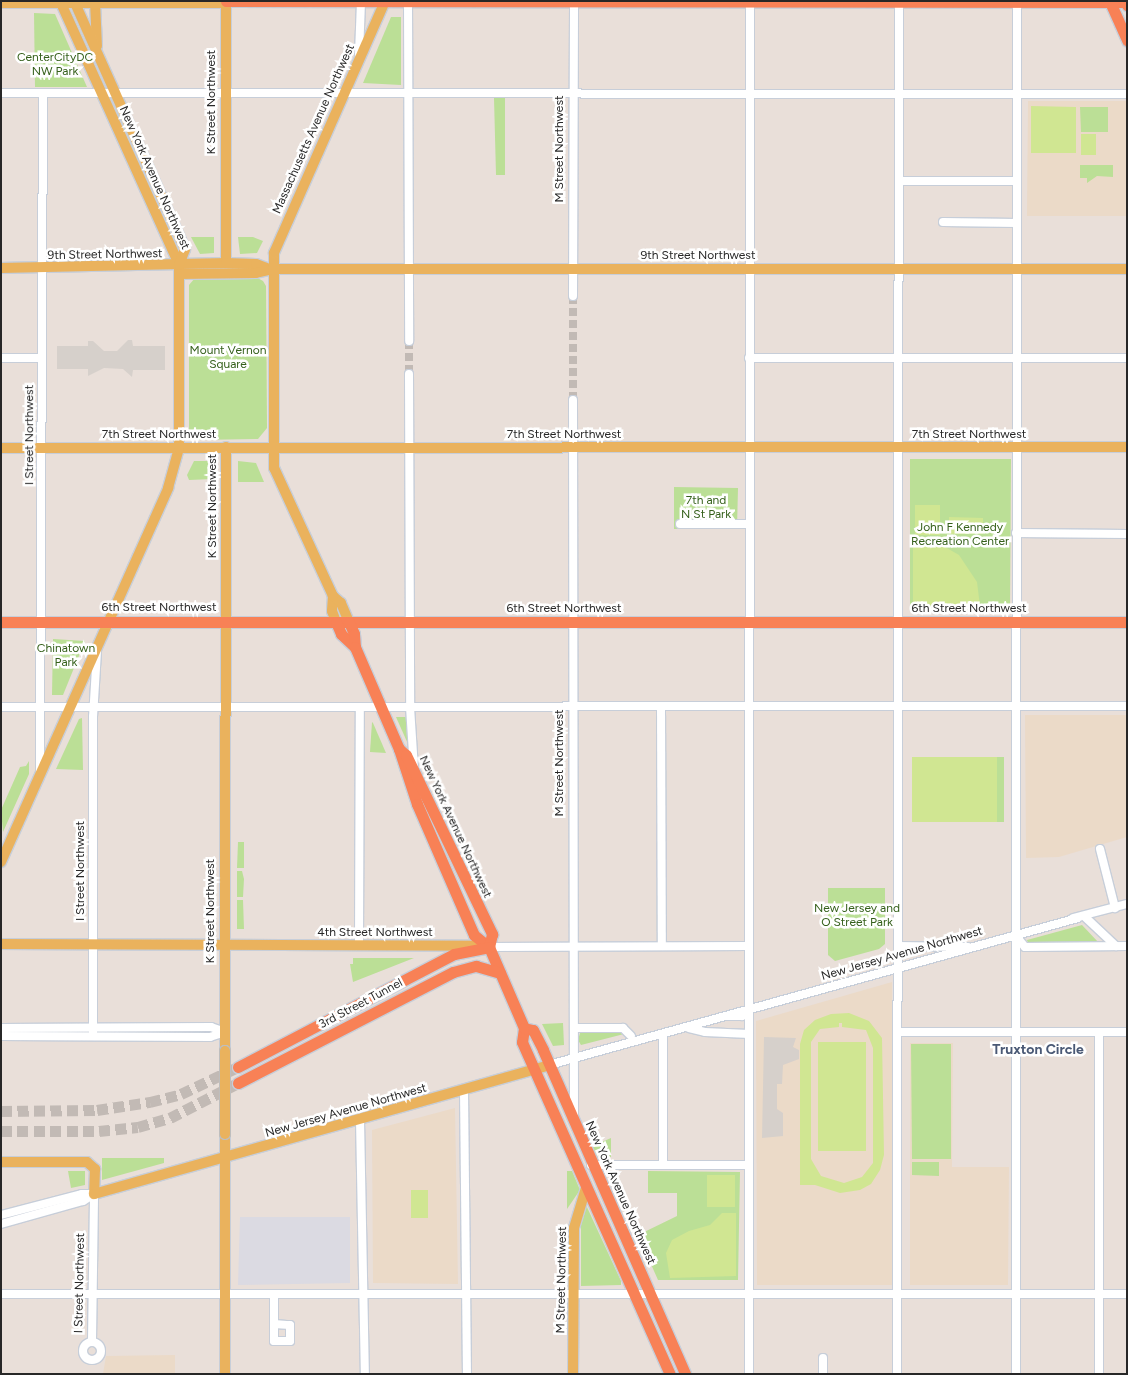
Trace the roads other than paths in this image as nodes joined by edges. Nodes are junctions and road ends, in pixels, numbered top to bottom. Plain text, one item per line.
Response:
1 (40, 2) edge
2 (61, 2) edge
3 (75, 2) edge
4 (95, 2) edge
5 (226, 2) edge
6 (361, 2) edge
7 (385, 2) edge
8 (408, 2) edge
9 (574, 2) edge
10 (750, 2) edge
11 (899, 2) edge
12 (1017, 2) edge
13 (1056, 2) edge
14 (1110, 2) edge
15 (1, 3) edge
16 (1126, 3) edge
17 (1127, 40) edge
18 (97, 52) junction
19 (359, 58) junction
20 (1, 94) edge
21 (43, 94) junction
22 (101, 94) junction
23 (116, 94) junction
24 (226, 94) junction
25 (344, 94) junction
26 (409, 94) junction
27 (573, 94) junction
28 (750, 94) junction
29 (898, 94) junction
30 (1017, 94) junction
31 (1127, 94) edge
32 (899, 181) junction
33 (1016, 181) junction
34 (943, 222) dead end
35 (1016, 223) junction
36 (226, 263) junction
37 (1, 268) edge
38 (43, 268) junction
39 (1016, 268) junction
40 (271, 269) junction
41 (409, 269) junction
42 (573, 269) junction
43 (750, 269) junction
44 (898, 269) junction
45 (1127, 269) edge
46 (179, 270) junction
47 (573, 296) tunnel mouth
48 (409, 341) tunnel mouth
49 (1, 358) edge
50 (42, 358) junction
51 (749, 358) junction
52 (897, 358) junction
53 (1127, 358) edge
54 (1016, 359) junction
55 (409, 374) tunnel mouth
56 (573, 400) tunnel mouth
57 (274, 447) junction
58 (408, 447) junction
59 (573, 447) junction
60 (749, 447) junction
61 (897, 447) junction
62 (1016, 447) junction
63 (1127, 447) edge
64 (1, 448) edge
65 (42, 448) junction
66 (179, 448) junction
67 (226, 448) junction
68 (680, 524) dead end
69 (749, 524) junction
70 (1016, 533) junction
71 (1127, 534) edge
72 (333, 596) junction
73 (1, 622) edge
74 (42, 622) junction
75 (108, 622) junction
76 (225, 622) junction
77 (336, 622) junction
78 (349, 622) junction
79 (410, 622) junction
80 (573, 622) junction
81 (749, 622) junction
82 (898, 622) junction
83 (1016, 622) junction
84 (1127, 622) edge
85 (355, 647) junction
86 (97, 648) junction
87 (381, 706) junction
88 (572, 706) junction
89 (661, 706) junction
90 (749, 706) junction
91 (1016, 706) junction
92 (1127, 706) edge
93 (1, 707) edge
94 (41, 707) junction
95 (71, 707) junction
96 (94, 707) junction
97 (225, 707) junction
98 (360, 707) junction
99 (410, 707) junction
100 (898, 707) junction
101 (399, 750) junction
102 (414, 771) junction
103 (40, 777) junction
104 (1100, 849) dead end
105 (1, 862) edge
106 (1127, 904) edge
107 (1115, 908) junction
108 (1081, 917) junction
109 (1016, 936) junction
110 (1, 944) edge
111 (93, 945) junction
112 (359, 945) junction
113 (225, 946) junction
114 (573, 946) junction
115 (662, 946) junction
116 (749, 946) junction
117 (898, 946) junction
118 (1116, 946) junction
119 (1127, 946) edge
120 (489, 947) junction
121 (972, 948) junction
122 (897, 969) junction
123 (500, 973) junction
124 (749, 1010) junction
125 (1, 1028) edge
126 (524, 1028) junction
127 (574, 1028) junction
128 (688, 1028) junction
129 (93, 1032) junction
130 (225, 1032) junction
131 (897, 1032) junction
132 (1016, 1032) junction
133 (1098, 1032) junction
134 (1127, 1032) edge
135 (663, 1034) junction
136 (749, 1034) junction
137 (1, 1036) edge
138 (631, 1036) junction
139 (604, 1048) junction
140 (574, 1056) junction
141 (549, 1064) junction
142 (238, 1067) tunnel mouth
143 (534, 1070) junction
144 (238, 1083) tunnel mouth
145 (464, 1090) junction
146 (360, 1120) junction
147 (574, 1124) junction
148 (225, 1159) junction
149 (1, 1162) edge
150 (591, 1165) junction
151 (663, 1165) junction
152 (749, 1165) junction
153 (586, 1188) junction
154 (94, 1194) junction
155 (1, 1215) edge
156 (1, 1224) edge
157 (1, 1294) edge
158 (93, 1294) junction
159 (225, 1294) junction
160 (363, 1294) junction
161 (467, 1294) junction
162 (573, 1294) junction
163 (634, 1294) junction
164 (649, 1294) junction
165 (749, 1294) junction
166 (897, 1294) junction
167 (1016, 1294) junction
168 (1098, 1294) junction
169 (1127, 1294) edge
170 (274, 1295) junction
171 (274, 1324) dead end
172 (92, 1341) dead end
173 (823, 1358) dead end
174 (225, 1374) edge
175 (365, 1374) edge
176 (467, 1374) edge
177 (573, 1374) edge
178 (670, 1374) edge
179 (685, 1374) edge
180 (749, 1374) edge
181 (823, 1374) edge
182 (897, 1374) edge
183 (1016, 1374) edge
184 (1098, 1374) edge

1 - 2 main road
1 - 15 main road
2 - 3 main road
2 - 22 main road, New York Avenue Northwest
3 - 4 main road
3 - 18 main road, New York Avenue Northwest
4 - 5 main road
4 - 18 main road
5 - 6 highway
5 - 24 main road, K Street Northwest
6 - 7 highway
6 - 19 street
7 - 8 highway
7 - 19 main road, Massachusetts Avenue Northwest
8 - 9 highway
8 - 26 street
9 - 10 highway
9 - 27 street, M Street Northwest
10 - 11 highway
10 - 28 street
11 - 12 highway
11 - 29 street
12 - 13 highway
12 - 30 street
13 - 14 highway
14 - 16 highway
14 - 17 highway
18 - 23 main road, New York Avenue Northwest
19 - 25 main road, Massachusetts Avenue Northwest
20 - 21 street
21 - 22 street
21 - 38 street, I Street Northwest
22 - 23 street
22 - 46 main road, New York Avenue Northwest
23 - 24 street
23 - 46 main road, New York Avenue Northwest
24 - 25 street
24 - 36 main road, K Street Northwest
25 - 26 street
25 - 40 main road, Massachusetts Avenue Northwest
26 - 27 street
26 - 41 street
27 - 28 street
27 - 42 street, M Street Northwest
28 - 29 street
28 - 43 street
29 - 30 street
29 - 32 street
30 - 31 street
30 - 33 street
32 - 33 street
32 - 44 street
33 - 35 street
34 - 35 street
35 - 39 street
36 - 40 main road, 9th Street Northwest
36 - 46 main road, 9th Street Northwest
37 - 38 main road, 9th Street Northwest
38 - 46 main road, 9th Street Northwest
38 - 50 street, I Street Northwest
39 - 44 main road, 9th Street Northwest
39 - 45 main road, 9th Street Northwest
39 - 54 street
40 - 41 main road, 9th Street Northwest
40 - 46 main road, 9th Street Northwest
40 - 57 main road, Massachusetts Avenue Northwest
41 - 42 main road, 9th Street Northwest
41 - 48 street
42 - 43 main road, 9th Street Northwest
42 - 47 street, M Street Northwest
43 - 44 main road, 9th Street Northwest
43 - 51 street
44 - 52 street
46 - 66 main road
49 - 50 street
50 - 65 street, I Street Northwest
51 - 52 street
51 - 60 street
52 - 54 street
52 - 61 street
53 - 54 street
54 - 62 street
55 - 58 street
56 - 59 street, M Street Northwest
57 - 58 main road, 7th Street Northwest
57 - 67 main road, 7th Street Northwest
57 - 72 main road, New York Avenue Northwest
58 - 59 main road, 7th Street Northwest
58 - 79 street
59 - 60 main road, 7th Street Northwest
59 - 80 street, M Street Northwest
60 - 61 main road, 7th Street Northwest
60 - 69 street
61 - 62 main road, 7th Street Northwest
61 - 82 street
62 - 63 main road, 7th Street Northwest
62 - 70 street
64 - 65 main road, 7th Street Northwest
65 - 66 main road, 7th Street Northwest
65 - 74 street, I Street Northwest
66 - 67 main road, 7th Street Northwest
66 - 75 main road
67 - 76 main road, K Street Northwest
68 - 69 street
69 - 81 street
70 - 71 street
70 - 83 street
72 - 77 main road, New York Avenue Northwest
72 - 78 main road, New York Avenue Northwest
73 - 74 highway, 6th Street Northwest
74 - 75 highway, 6th Street Northwest
74 - 94 street, I Street Northwest
75 - 76 highway, 6th Street Northwest
75 - 86 main road
76 - 77 highway, 6th Street Northwest
76 - 97 main road, K Street Northwest
77 - 78 highway, 6th Street Northwest
77 - 85 highway, New York Avenue Northwest
78 - 79 highway, 6th Street Northwest
78 - 85 highway, New York Avenue Northwest
79 - 80 highway, 6th Street Northwest
79 - 99 street
80 - 81 highway, 6th Street Northwest
80 - 88 street, M Street Northwest
81 - 82 highway, 6th Street Northwest
81 - 90 street
82 - 83 highway, 6th Street Northwest
82 - 100 street
83 - 84 highway, 6th Street Northwest
83 - 91 street
85 - 87 highway, New York Avenue Northwest
86 - 95 main road
86 - 96 street, I Street Northwest
87 - 98 street
87 - 99 street
87 - 101 highway, New York Avenue Northwest
88 - 89 street
88 - 99 street
88 - 114 street, M Street Northwest
89 - 90 street
89 - 115 street
90 - 100 street
90 - 116 street
91 - 92 street
91 - 100 street
91 - 109 street
93 - 94 street
94 - 95 street
94 - 103 street, I Street Northwest
95 - 96 street
95 - 103 main road
96 - 97 street
96 - 111 street, I Street Northwest
97 - 98 street
97 - 113 main road, K Street Northwest
98 - 112 street
99 - 102 street
100 - 117 street
101 - 102 highway, New York Avenue Northwest
101 - 120 highway, New York Avenue Northwest
102 - 120 highway, New York Avenue Northwest
103 - 105 main road
104 - 107 street
106 - 107 street, New Jersey Avenue Northwest
107 - 108 street, New Jersey Avenue Northwest
108 - 109 street, New Jersey Avenue Northwest
108 - 118 street
109 - 118 street
109 - 121 street, New Jersey Avenue Northwest
109 - 132 street
110 - 111 main road, 4th Street Northwest
111 - 113 main road, 4th Street Northwest
111 - 129 street, I Street Northwest
112 - 113 main road, 4th Street Northwest
112 - 120 main road, 4th Street Northwest
113 - 130 main road, K Street Northwest
114 - 115 street, 4th Street Northwest
114 - 120 street, 4th Street Northwest
114 - 127 street, M Street Northwest
115 - 116 street, 4th Street Northwest
116 - 124 street
117 - 121 street
117 - 122 street
118 - 119 street
120 - 123 highway, New York Avenue Northwest
120 - 142 highway, 3rd Street Tunnel
121 - 122 street, New Jersey Avenue Northwest
122 - 124 street, New Jersey Avenue Northwest
122 - 131 street
123 - 126 highway, New York Avenue Northwest
123 - 144 highway, 3rd Street Tunnel
124 - 128 street, New Jersey Avenue Northwest
124 - 136 street
125 - 129 street
126 - 141 highway, New York Avenue Northwest
126 - 143 highway, New York Avenue Northwest
127 - 138 street
127 - 140 street, M Street Northwest
128 - 135 street, New Jersey Avenue Northwest
128 - 136 street
128 - 138 street, New Jersey Avenue Northwest
129 - 130 street
129 - 137 street
130 - 148 main road, K Street Northwest, bridge
131 - 132 street
131 - 166 street
132 - 133 street
132 - 167 street
133 - 134 street
133 - 168 street
135 - 139 street, New Jersey Avenue Northwest
135 - 151 street
136 - 152 street
138 - 139 street, New Jersey Avenue Northwest
139 - 140 street, New Jersey Avenue Northwest
140 - 141 street, New Jersey Avenue Northwest
140 - 147 street, M Street Northwest
141 - 143 main road, New Jersey Avenue Northwest
141 - 147 highway, New York Avenue Northwest
143 - 145 main road, New Jersey Avenue Northwest
143 - 153 highway, New York Avenue Northwest
145 - 146 main road, New Jersey Avenue Northwest
145 - 161 street
146 - 148 main road, New Jersey Avenue Northwest
146 - 160 street
147 - 150 highway, New York Avenue Northwest
148 - 154 main road, New Jersey Avenue Northwest
148 - 159 main road, K Street Northwest
149 - 154 main road
150 - 151 street
150 - 164 highway, New York Avenue Northwest
151 - 152 street
152 - 165 street
153 - 162 main road, M Street Northwest
153 - 163 highway, New York Avenue Northwest
154 - 155 street, New Jersey Avenue Northwest
154 - 156 street, New Jersey Avenue Northwest
154 - 158 street, I Street Northwest
157 - 158 street
158 - 159 street
158 - 172 street, I Street Northwest
159 - 170 street
159 - 174 main road, K Street Northwest
160 - 161 street
160 - 170 street
160 - 175 street
161 - 162 street
161 - 176 street
162 - 163 street
162 - 177 main road, M Street Northwest
163 - 164 street
163 - 178 highway, New York Avenue Northwest
164 - 165 street
164 - 179 highway, New York Avenue Northwest
165 - 166 street
165 - 180 street
166 - 167 street
166 - 182 street
167 - 168 street
167 - 183 street
168 - 169 street
168 - 184 street
170 - 171 street
173 - 181 street

